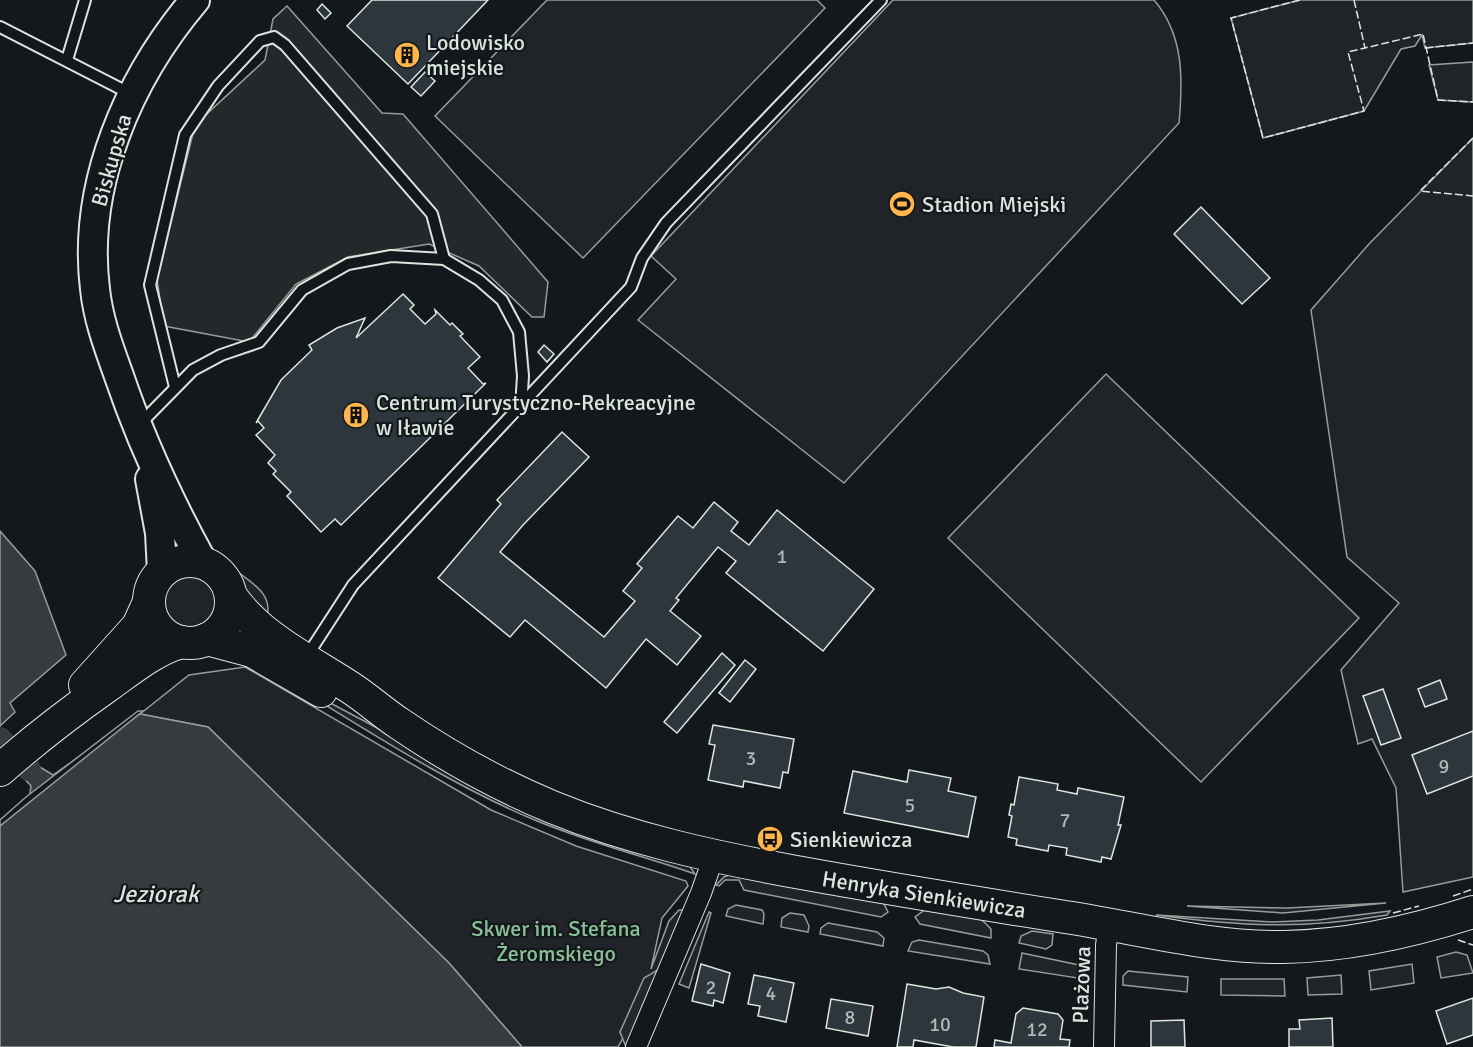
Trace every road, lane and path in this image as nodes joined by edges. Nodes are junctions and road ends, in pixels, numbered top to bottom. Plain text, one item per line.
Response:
1 (85, 0) edge
2 (195, 0) edge
3 (881, 0) edge
4 (0, 27) edge
5 (67, 60) junction
6 (133, 95) junction
7 (444, 259) junction
8 (171, 391) junction
9 (521, 407) junction
10 (139, 435) junction
11 (203, 563) junction
12 (162, 572) junction
13 (231, 596) junction
14 (148, 604) junction
15 (194, 641) junction
16 (306, 658) junction
17 (399, 724) junction
18 (42, 733) junction
19 (0, 770) edge
20 (714, 856) junction
21 (1473, 912) edge
22 (1109, 925) junction
23 (636, 1047) edge
24 (1104, 1047) edge

1 - 5 lane
2 - 6 street, Biskupska
3 - 9 lane
4 - 5 lane
5 - 6 lane
6 - 10 street, Biskupska
7 - 8 lane
7 - 8 lane
7 - 9 lane
8 - 10 lane
9 - 16 lane
10 - 11 street, Biskupska
10 - 12 street, Biskupska
11 - 12 main road
11 - 13 main road
12 - 14 main road
13 - 15 main road
13 - 16 main road, Henryka Sienkiewicza
14 - 15 main road
14 - 18 main road
15 - 17 main road, Henryka Sienkiewicza
15 - 18 main road
16 - 17 main road, Henryka Sienkiewicza
17 - 20 main road, Henryka Sienkiewicza
18 - 19 main road
20 - 22 main road, Henryka Sienkiewicza
20 - 23 street
21 - 22 main road, Henryka Sienkiewicza
22 - 24 street, Plażowa

